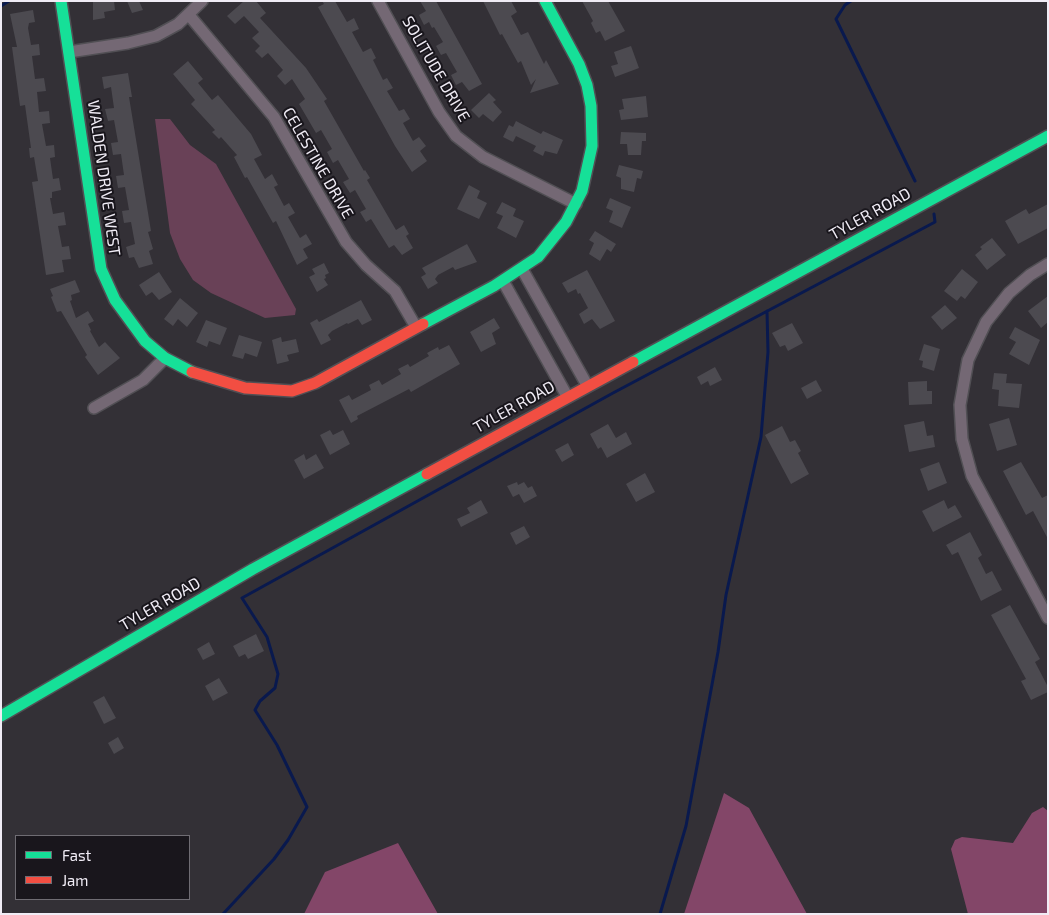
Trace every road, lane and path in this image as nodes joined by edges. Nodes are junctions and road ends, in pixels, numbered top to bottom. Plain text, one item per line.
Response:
1 (61, 1) edge
2 (202, 1) edge
3 (378, 1) edge
4 (545, 1) edge
5 (189, 15) junction
6 (69, 52) junction
7 (1048, 136) edge
8 (576, 204) junction
9 (1048, 264) edge
10 (522, 269) junction
11 (504, 280) junction
12 (416, 327) junction
13 (165, 358) junction
14 (587, 385) junction
15 (568, 396) junction
16 (94, 408) dead end
17 (1048, 618) edge
18 (1, 716) edge

1 - 6 street, WALDEN DRIVE WEST
2 - 5 street
3 - 8 street, SOLITUDE DRIVE
4 - 8 street, WALDEN DRIVE WEST
5 - 6 street
5 - 12 street, CELESTINE DRIVE
6 - 13 street, WALDEN DRIVE WEST
7 - 14 street, TYLER ROAD
8 - 10 street, WALDEN DRIVE WEST
9 - 17 street
10 - 11 street, WALDEN DRIVE WEST
10 - 14 street
11 - 12 street, WALDEN DRIVE WEST
11 - 15 street
12 - 13 street, WALDEN DRIVE WEST
13 - 16 street
14 - 15 street, TYLER ROAD
15 - 18 street, TYLER ROAD

